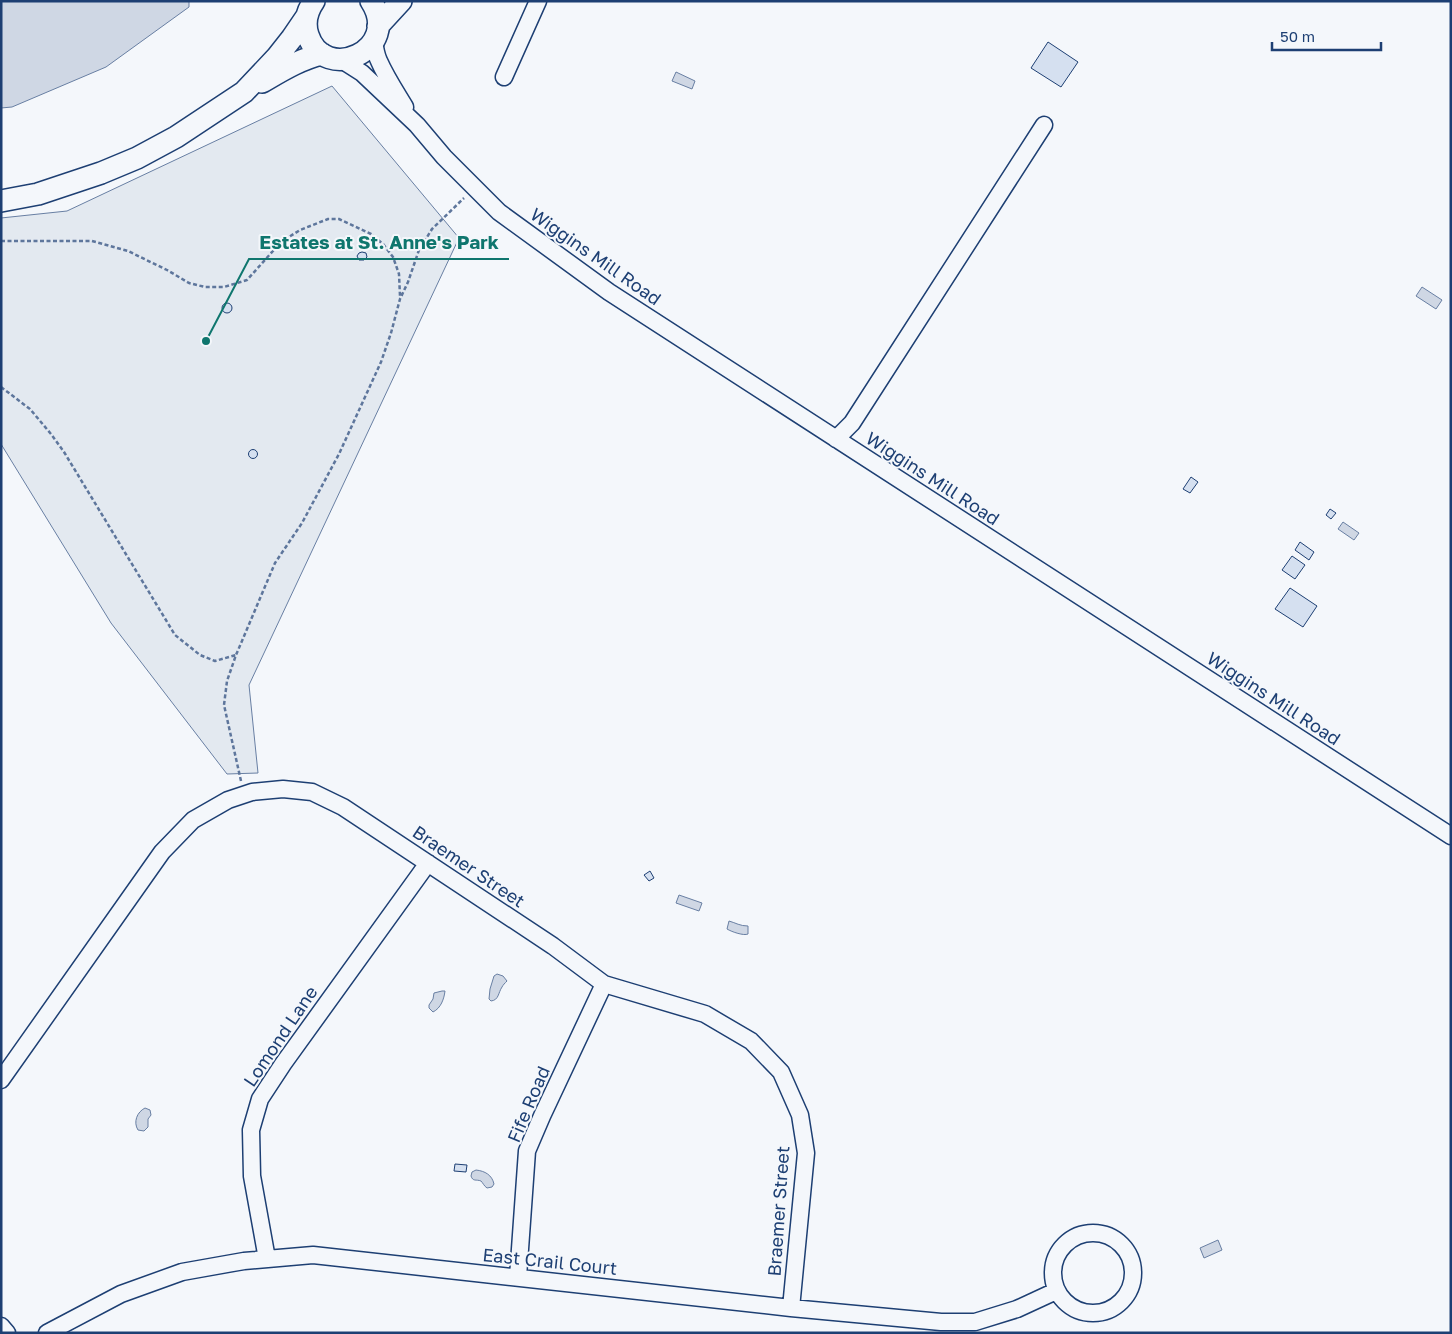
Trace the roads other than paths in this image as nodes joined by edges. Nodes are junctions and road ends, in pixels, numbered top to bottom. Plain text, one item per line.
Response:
1 (371, 1) edge
2 (401, 1) edge
3 (538, 1) edge
4 (311, 5) edge
5 (376, 33) junction
6 (331, 56) junction
7 (504, 77) dead end
8 (244, 92) junction
9 (417, 125) junction
10 (1044, 125) dead end
11 (1, 201) edge
12 (836, 439) junction
13 (1451, 836) edge
14 (428, 863) junction
15 (604, 984) junction
16 (1, 1080) edge
17 (267, 1259) junction
18 (518, 1278) junction
19 (1056, 1291) junction
20 (791, 1308) junction
21 (1, 1326) edge
22 (7, 1333) edge
23 (47, 1333) edge

1 - 5 main road
2 - 5 main road
3 - 7 street
4 - 6 main road
4 - 8 main road
5 - 6 main road
5 - 9 street, Wiggins Mill Road
6 - 8 main road
6 - 9 street, Wiggins Mill Road
8 - 11 main road
9 - 12 street, Wiggins Mill Road
10 - 12 street
12 - 13 street, Wiggins Mill Road
14 - 15 street, Braemer Street
14 - 16 street, Braemer Street
14 - 17 street, Lomond Lane
15 - 18 street, Fife Road
15 - 20 street, Braemer Street
17 - 18 street, East Crail Court
17 - 23 street, East Crail Court
18 - 20 street, East Crail Court
19 - 19 street
19 - 20 street, East Crail Court
21 - 22 street

